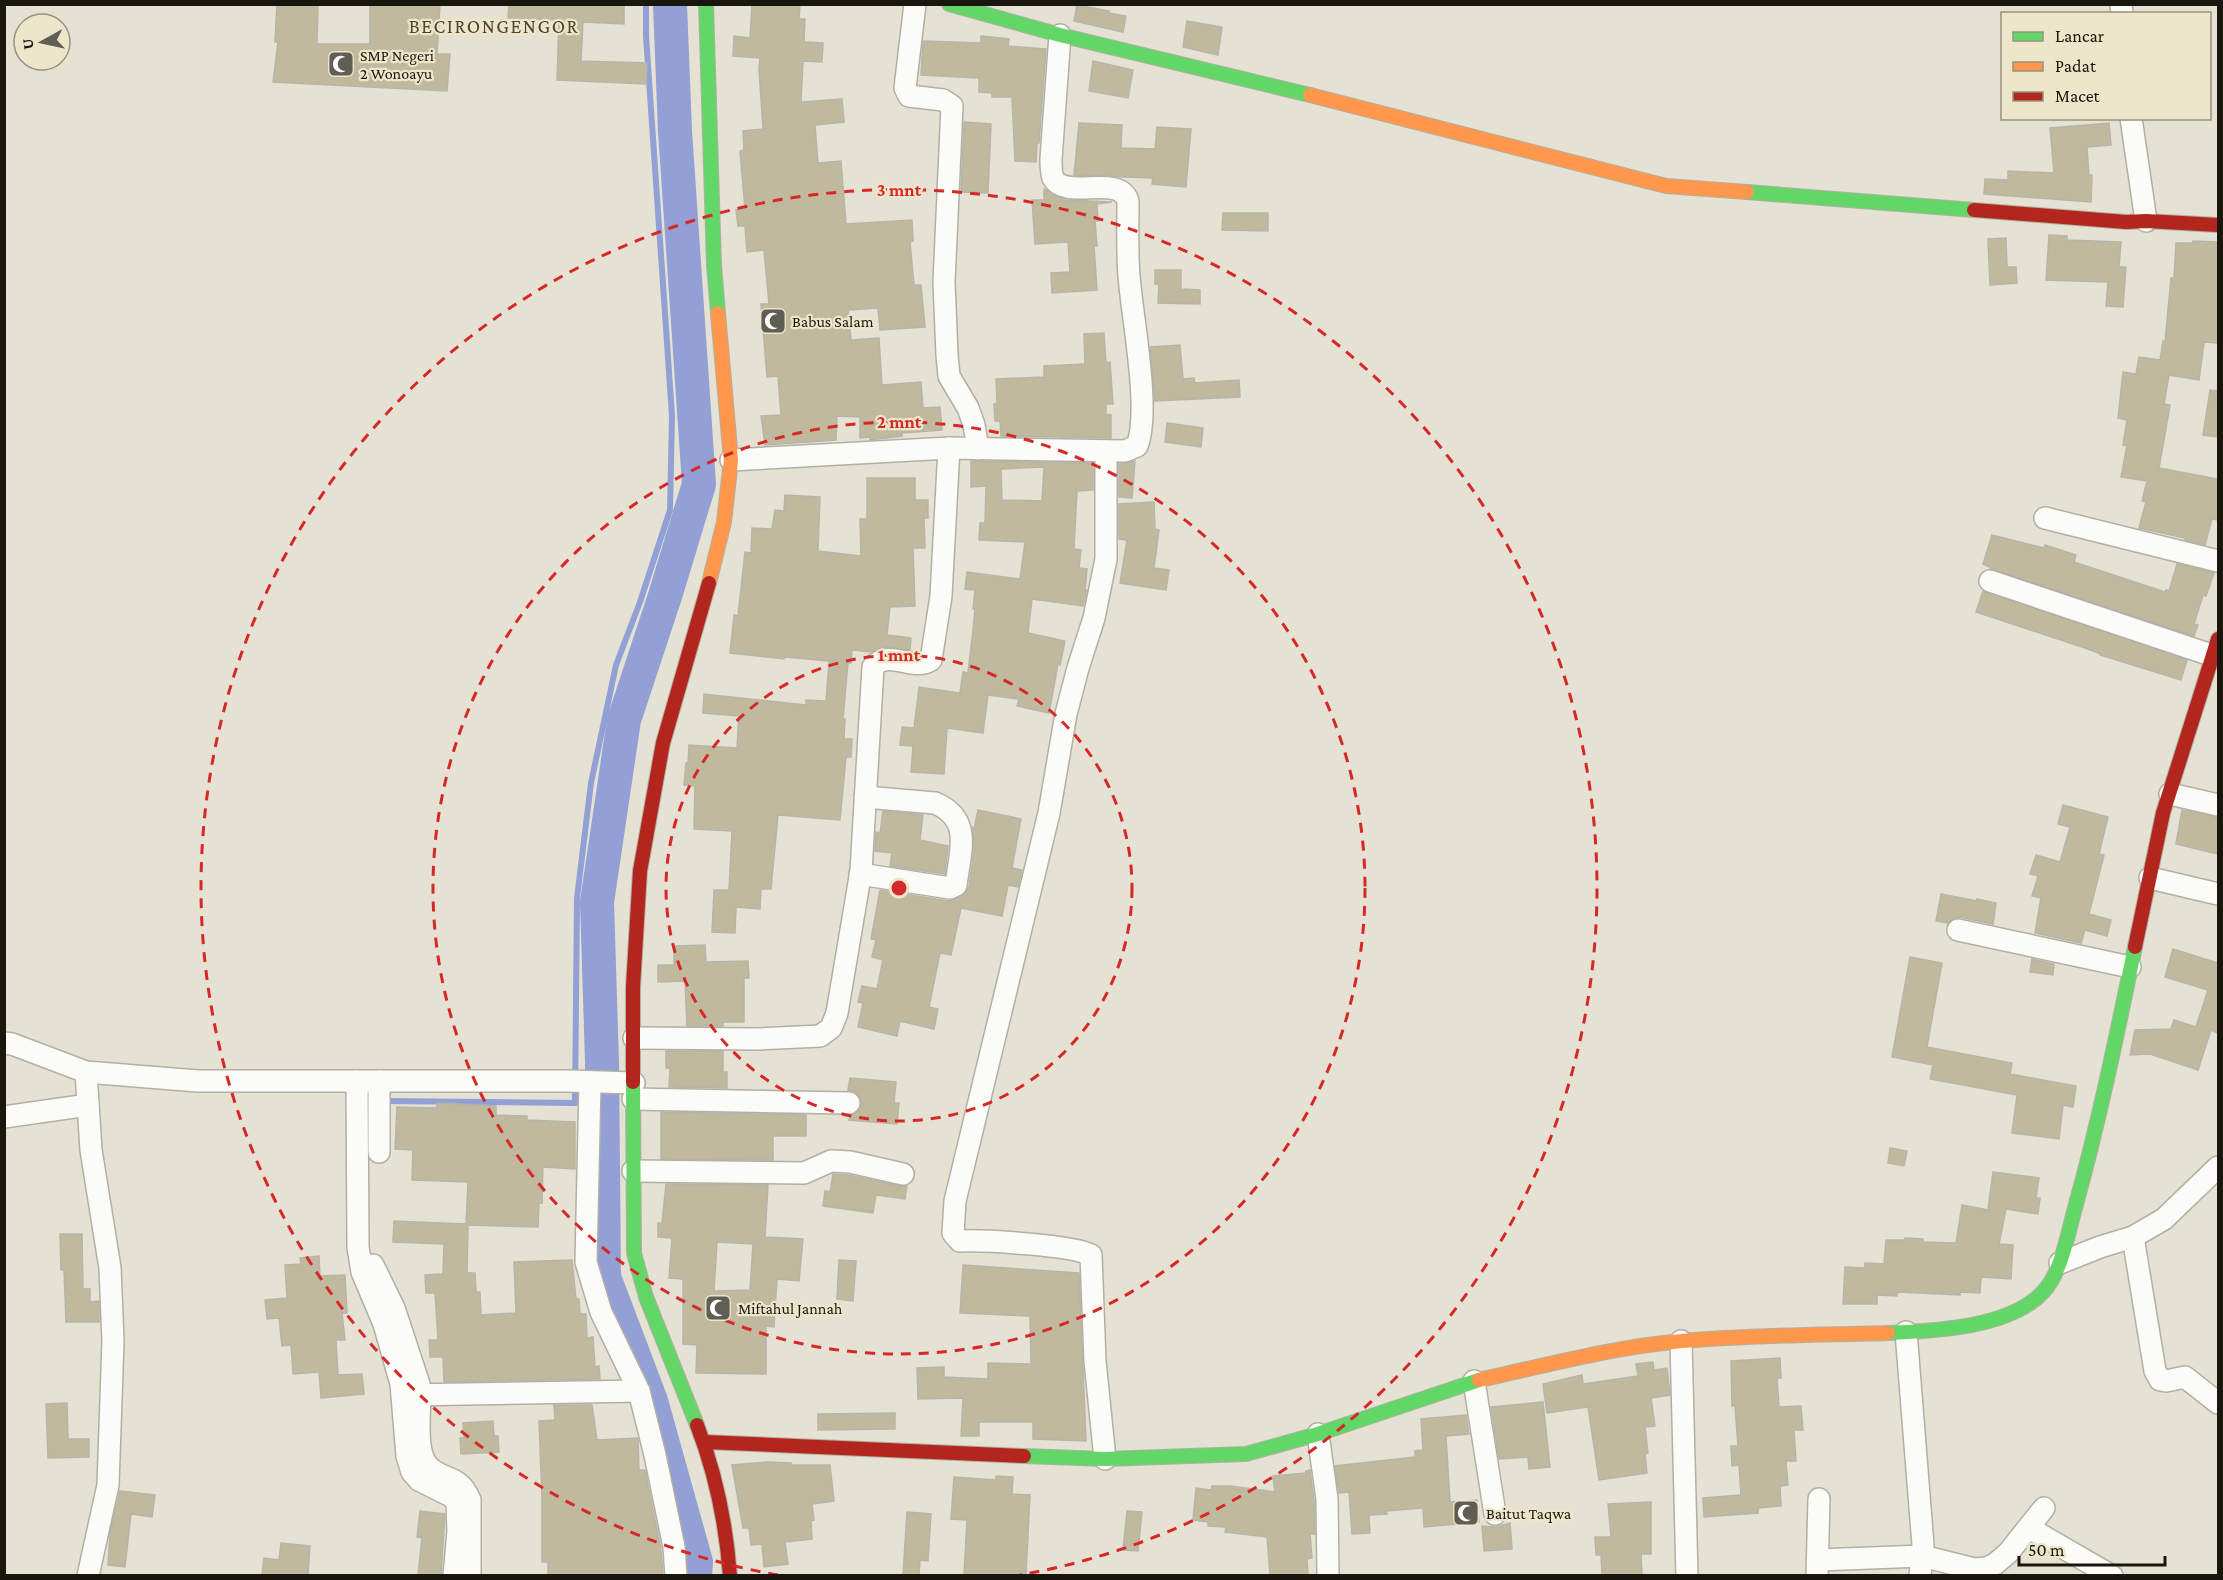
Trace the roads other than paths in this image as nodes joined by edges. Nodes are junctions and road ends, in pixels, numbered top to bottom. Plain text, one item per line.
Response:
1 (706, 4) edge
2 (915, 4) edge
3 (949, 4) edge
4 (1060, 34) junction
5 (2131, 120) edge
6 (2146, 220) junction
7 (2218, 225) edge
8 (949, 448) junction
9 (978, 449) junction
10 (1106, 451) junction
11 (731, 460) junction
12 (2045, 518) dead end
13 (2218, 561) edge
14 (1990, 581) dead end
15 (2216, 648) edge
16 (2170, 794) junction
17 (865, 798) junction
18 (2218, 805) edge
19 (860, 874) junction
20 (2150, 878) junction
21 (2218, 894) edge
22 (1958, 930) dead end
23 (2130, 967) junction
24 (634, 1038) junction
25 (4, 1043) edge
26 (86, 1072) junction
27 (583, 1082) junction
28 (630, 1088) junction
29 (380, 1089) junction
30 (357, 1095) junction
31 (849, 1103) dead end
32 (88, 1105) junction
33 (4, 1117) edge
34 (379, 1152) dead end
35 (2218, 1167) edge
36 (633, 1171) junction
37 (903, 1174) dead end
38 (2133, 1237) junction
39 (2060, 1263) junction
40 (1906, 1332) junction
41 (1681, 1341) junction
42 (1474, 1381) junction
43 (639, 1391) junction
44 (412, 1395) junction
45 (2218, 1403) edge
46 (1318, 1434) junction
47 (705, 1442) junction
48 (1105, 1459) junction
49 (1819, 1499) dead end
50 (2044, 1508) dead end
51 (1495, 1514) dead end
52 (2029, 1528) junction
53 (1921, 1566) edge
54 (1818, 1568) edge
55 (88, 1575) edge
56 (454, 1575) edge
57 (470, 1575) edge
58 (676, 1575) edge
59 (730, 1575) edge
60 (1328, 1575) edge
61 (1687, 1575) edge
62 (2112, 1575) edge

1 - 11 street
2 - 9 street
3 - 4 street
4 - 6 street
4 - 10 street
5 - 6 street
6 - 7 street
8 - 9 street
8 - 11 street
8 - 17 street
9 - 10 street
10 - 48 street
11 - 24 street
12 - 13 street
14 - 15 street
15 - 16 street
16 - 18 street
16 - 20 street
17 - 19 street
17 - 19 street
19 - 24 street
20 - 21 street
20 - 23 street
22 - 23 street
23 - 39 street
24 - 28 street
25 - 26 street
26 - 30 street
26 - 32 street
27 - 28 street
27 - 29 street
27 - 43 street
28 - 31 street
28 - 36 street
29 - 30 street
29 - 34 street
30 - 44 street
32 - 33 street
32 - 55 street
35 - 38 street
36 - 37 street
36 - 47 street
38 - 39 street
38 - 45 street
39 - 40 street
40 - 41 street
40 - 53 street
41 - 42 street
41 - 61 street
42 - 46 street
42 - 51 street
43 - 44 street
43 - 58 street
44 - 56 street
44 - 57 street
46 - 48 street
46 - 60 street
47 - 48 street
47 - 59 street
49 - 54 street
50 - 52 street
52 - 53 street
52 - 62 street
53 - 54 street

